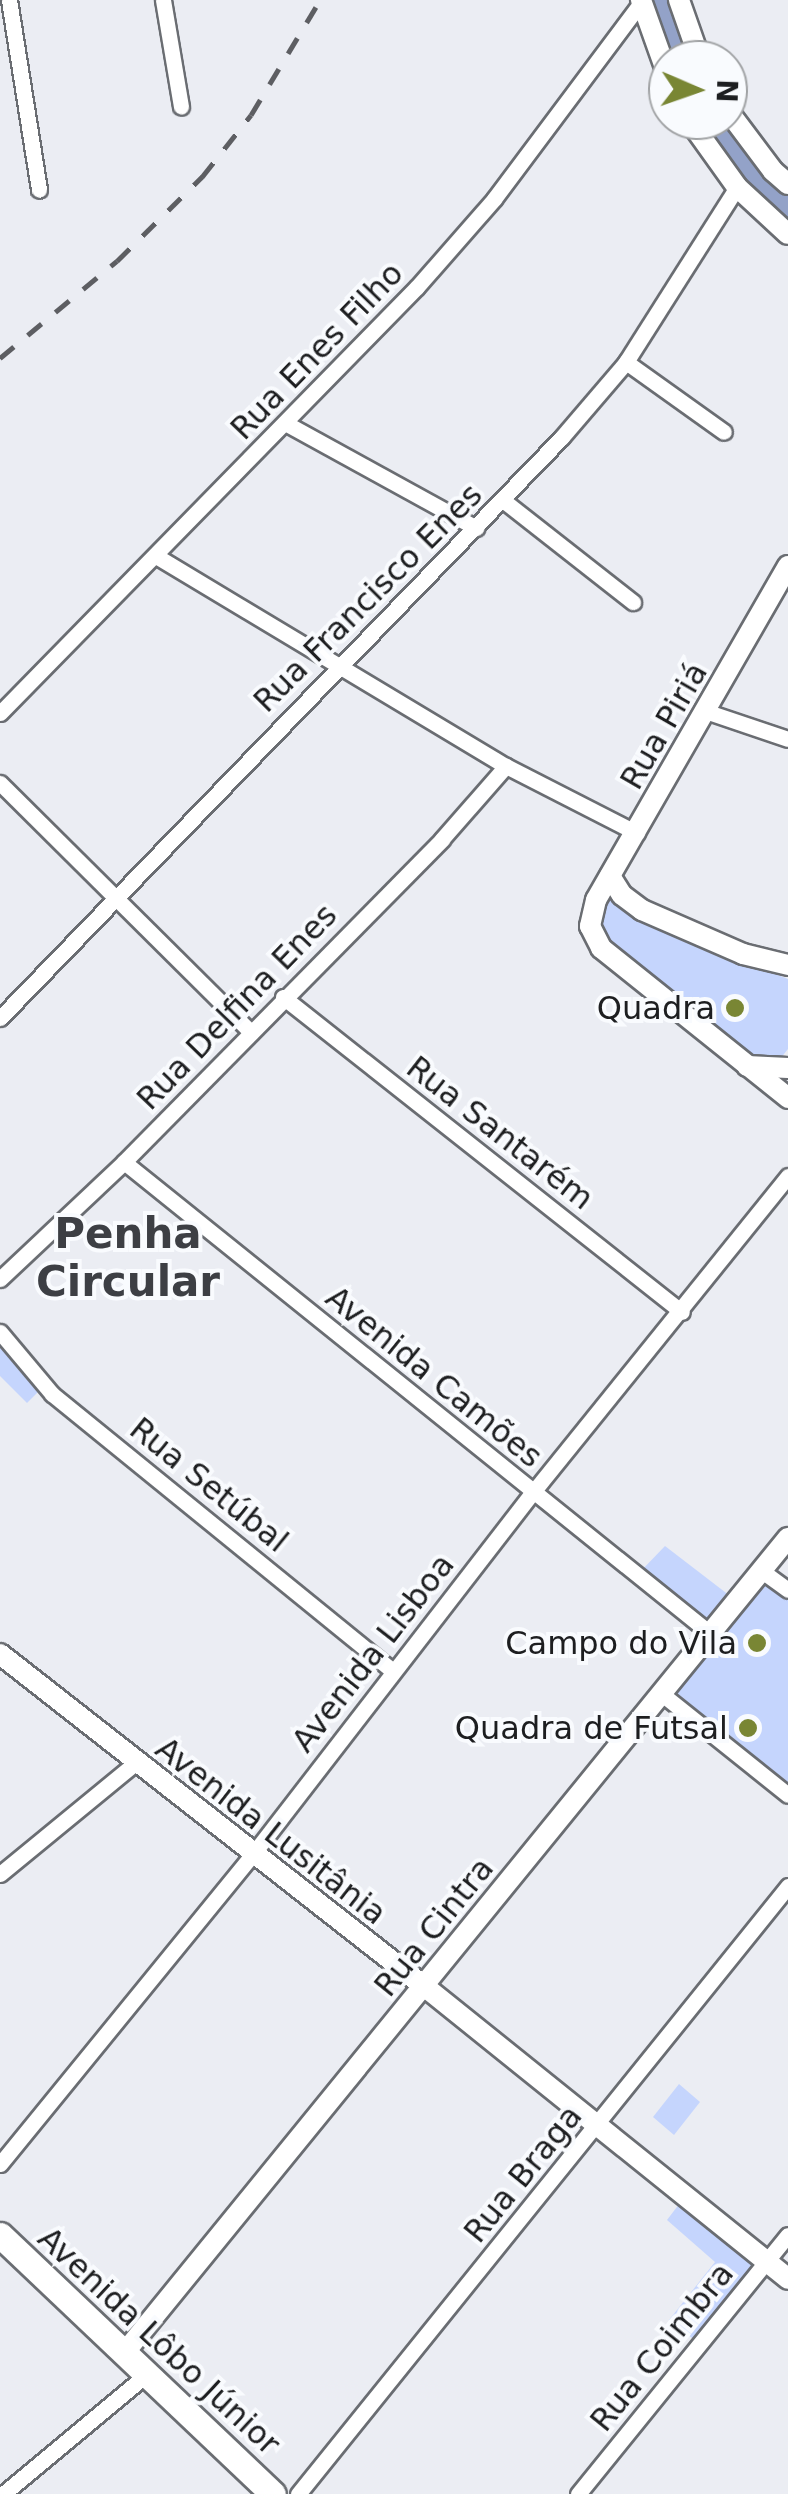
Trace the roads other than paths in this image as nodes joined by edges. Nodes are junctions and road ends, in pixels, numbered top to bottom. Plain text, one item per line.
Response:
1 (9, 0) edge
2 (163, 0) edge
3 (680, 0) edge
4 (642, 1) edge
5 (656, 40) edge
6 (693, 40) edge
7 (182, 106) dead end
8 (748, 138) edge
9 (703, 140) edge
10 (788, 184) edge
11 (737, 187) junction
12 (39, 190) dead end
13 (788, 234) edge
14 (626, 362) junction
15 (287, 424) junction
16 (724, 432) dead end
17 (504, 501) junction
18 (476, 528) junction
19 (156, 556) junction
20 (788, 566) edge
21 (633, 602) dead end
22 (338, 666) junction
23 (708, 712) junction
24 (0, 713) edge
25 (788, 739) edge
26 (506, 766) junction
27 (0, 783) edge
28 (637, 832) junction
29 (610, 876) junction
30 (113, 896) junction
31 (788, 965) edge
32 (283, 998) junction
33 (0, 1018) edge
34 (251, 1032) junction
35 (745, 1066) junction
36 (788, 1068) edge
37 (788, 1098) edge
38 (124, 1162) junction
39 (788, 1176) edge
40 (0, 1280) edge
41 (682, 1312) junction
42 (0, 1332) edge
43 (533, 1492) junction
44 (788, 1538) edge
45 (762, 1570) junction
46 (788, 1590) edge
47 (710, 1634) junction
48 (0, 1654) edge
49 (392, 1671) junction
50 (662, 1694) junction
51 (134, 1764) junction
52 (788, 1795) edge
53 (254, 1854) junction
54 (0, 1874) edge
55 (788, 1886) edge
56 (424, 1986) junction
57 (597, 2126) junction
58 (0, 2164) edge
59 (0, 2235) edge
60 (788, 2235) edge
61 (766, 2262) junction
62 (788, 2280) edge
63 (125, 2352) junction
64 (148, 2373) junction
65 (3, 2494) edge
66 (273, 2494) edge
67 (298, 2494) edge
68 (578, 2494) edge

1 - 12 street
2 - 7 street
3 - 6 street
4 - 5 street
4 - 15 street, Rua Enes Filho
8 - 10 street
9 - 11 street
11 - 13 street
11 - 14 street, Rua Francisco Enes
14 - 16 street
14 - 17 street, Rua Francisco Enes
15 - 18 street
15 - 19 street, Rua Enes Filho
17 - 18 street, Rua Francisco Enes
17 - 21 street
18 - 22 street, Rua Francisco Enes
19 - 22 street
19 - 24 street, Rua Enes Filho
20 - 23 street, Rua Piriá
22 - 26 street
22 - 30 street, Rua Francisco Enes
23 - 25 street
23 - 28 street, Rua Piriá
26 - 28 street
26 - 32 street, Rua Delfina Enes
27 - 30 street
28 - 29 street, Rua Piriá
29 - 31 street
29 - 35 street, Rua Piriá
30 - 33 street, Rua Francisco Enes
30 - 34 street
32 - 34 street, Rua Delfina Enes
32 - 41 street, Rua Santarém
34 - 38 street, Rua Delfina Enes
35 - 36 street
35 - 37 street
38 - 40 street, Rua Delfina Enes
38 - 43 street, Avenida Camões
39 - 41 street, Avenida Lisboa
41 - 43 street, Avenida Lisboa
42 - 49 street, Rua Setúbal
43 - 47 street, Avenida Camões
43 - 49 street, Avenida Lisboa
44 - 45 street, Rua Cintra
45 - 46 street
45 - 47 street, Rua Cintra
47 - 50 street, Rua Cintra
48 - 51 street, Avenida Lusitânia
49 - 53 street, Avenida Lisboa
50 - 52 street
50 - 56 street, Rua Cintra
51 - 53 street, Avenida Lusitânia
51 - 54 street
53 - 56 street, Avenida Lusitânia
53 - 58 street, Avenida Lisboa
55 - 57 street, Rua Braga
56 - 57 street, Avenida Lusitânia
56 - 63 street, Rua Cintra
57 - 61 street, Avenida Lusitânia
57 - 67 street, Rua Braga
59 - 63 main road, Avenida Lôbo Júnior
60 - 61 street, Rua Coimbra
61 - 62 street, Avenida Lusitânia
61 - 68 street, Rua Coimbra
63 - 64 main road, Avenida Lôbo Júnior
64 - 65 street
64 - 66 main road, Avenida Lôbo Júnior

